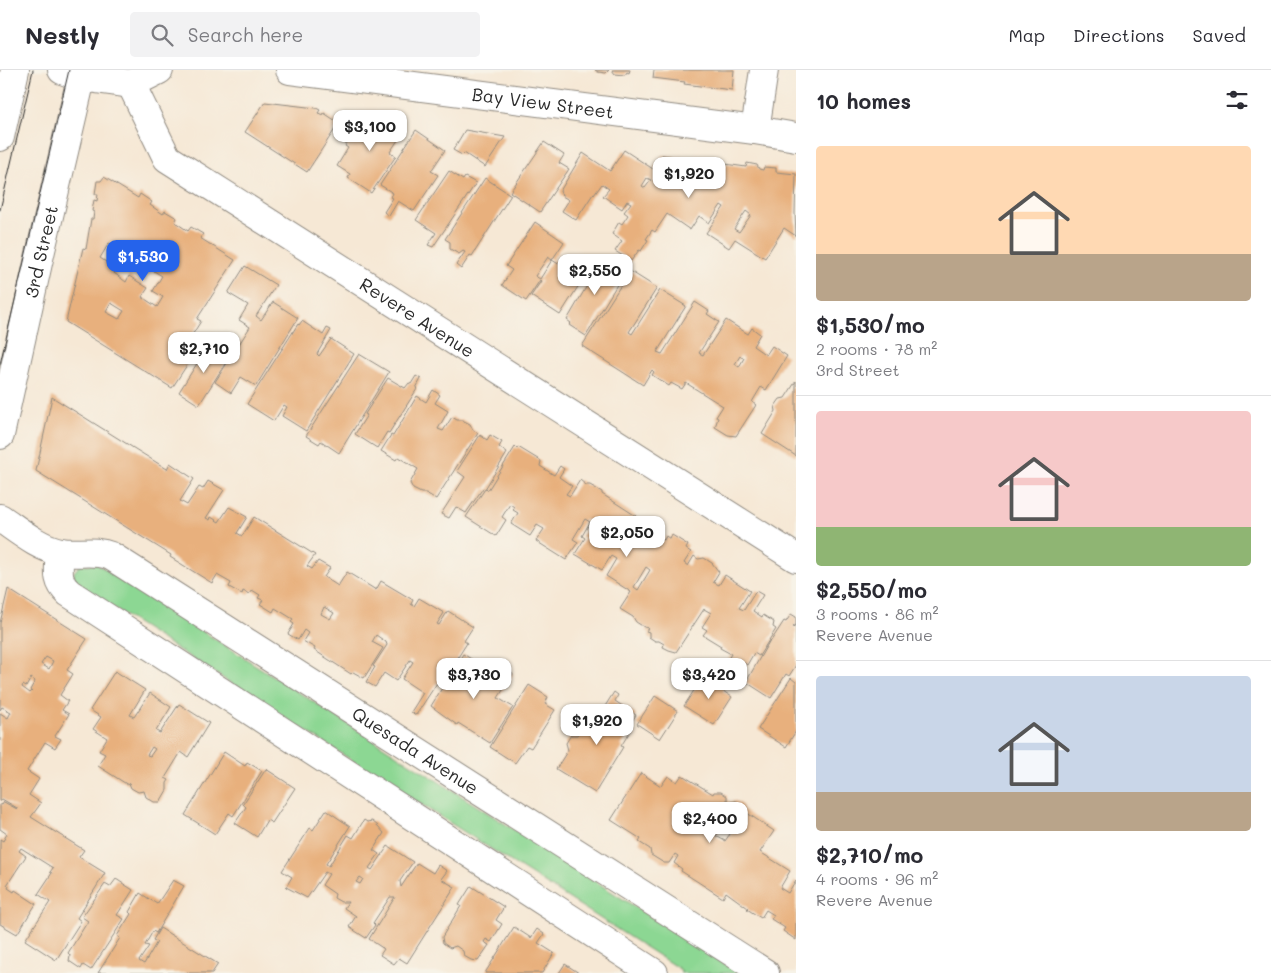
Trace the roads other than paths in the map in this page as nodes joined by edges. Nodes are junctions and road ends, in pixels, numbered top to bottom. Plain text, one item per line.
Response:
1 (14, 70) edge
2 (159, 70) edge
3 (290, 70) edge
4 (764, 70) edge
5 (76, 72) edge
6 (388, 76) edge
7 (131, 84) junction
8 (755, 130) junction
9 (0, 137) edge
10 (796, 137) edge
11 (0, 435) edge
12 (0, 518) edge
13 (60, 552) junction
14 (796, 558) edge
15 (654, 973) edge
16 (765, 973) edge

1 - 9 street
2 - 7 street
3 - 6 street, Bay View Street
4 - 8 street
5 - 7 street
5 - 11 street, 3rd Street
6 - 8 street, Bay View Street
7 - 14 street, Revere Avenue
8 - 10 street, Bay View Street
12 - 13 street, Quesada Avenue
13 - 15 street
13 - 16 street, Quesada Avenue

